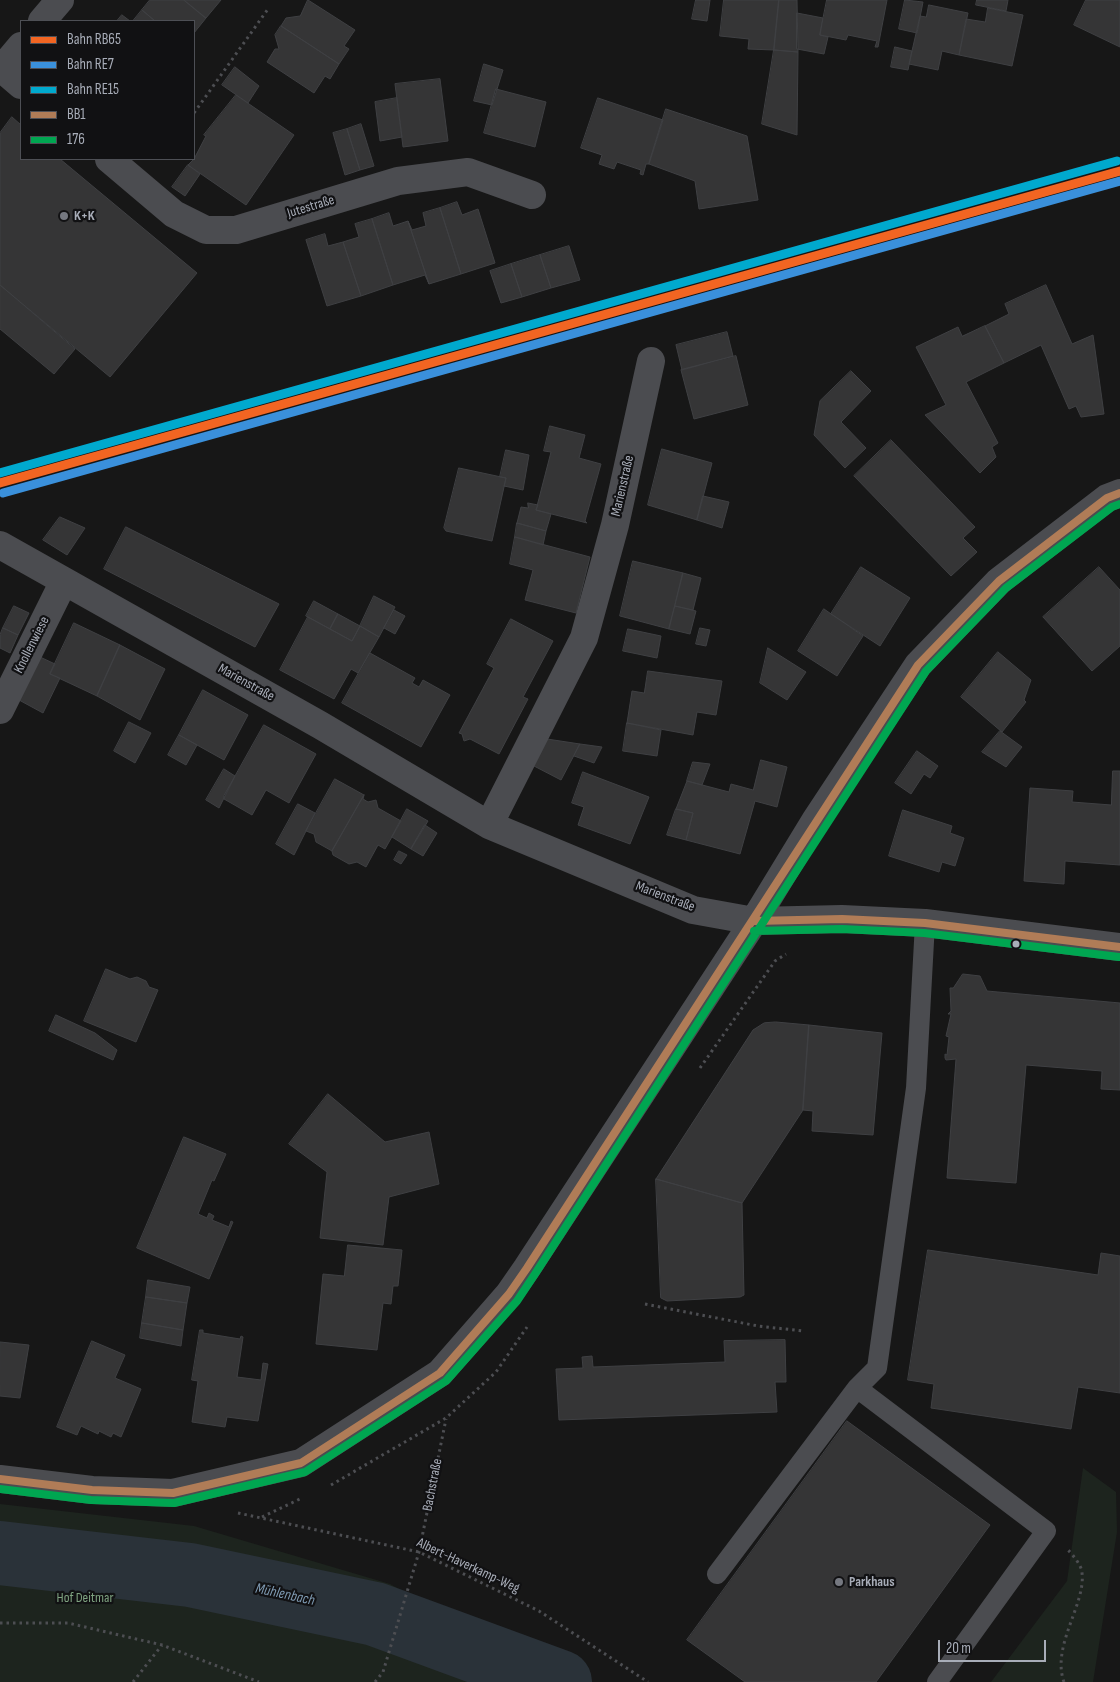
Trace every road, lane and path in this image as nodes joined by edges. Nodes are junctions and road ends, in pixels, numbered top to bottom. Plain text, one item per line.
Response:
1 (60, 0) edge
2 (268, 9) dead end
3 (43, 20) edge
4 (20, 48) edge
5 (8, 75) edge
6 (195, 112) edge
7 (109, 160) edge
8 (532, 195) dead end
9 (651, 361) dead end
10 (1120, 493) edge
11 (0, 545) edge
12 (64, 580) junction
13 (0, 710) edge
14 (489, 825) junction
15 (754, 921) junction
16 (925, 923) junction
17 (1120, 947) edge
18 (645, 1304) dead end
19 (803, 1331) dead end
20 (857, 1388) junction
21 (446, 1418) dead end
22 (0, 1479) edge
23 (236, 1512) dead end
24 (1046, 1531) junction
25 (419, 1552) junction
26 (717, 1574) dead end
27 (0, 1623) edge
28 (162, 1645) junction
29 (132, 1682) edge
30 (259, 1682) edge
31 (375, 1682) edge
32 (648, 1682) edge
33 (936, 1682) edge
34 (1064, 1682) edge

1 - 3 street
2 - 6 path
4 - 5 street
7 - 8 street, Jutestraße
9 - 14 street, Marienstraße
10 - 15 street
11 - 12 street, Marienstraße
12 - 13 street, Knollenwiese
12 - 14 street, Marienstraße
14 - 15 street, Marienstraße
15 - 16 street, Marienstraße
15 - 22 street
16 - 17 street, Marienstraße
16 - 20 lane
18 - 19 path
20 - 24 lane
20 - 26 lane
21 - 25 path, Bachstraße
23 - 25 path, Albert-Haverkamp-Weg
24 - 33 lane
24 - 34 path
25 - 31 path, Bachstraße
25 - 32 path, Albert-Haverkamp-Weg
27 - 28 path
28 - 29 path
28 - 30 path

